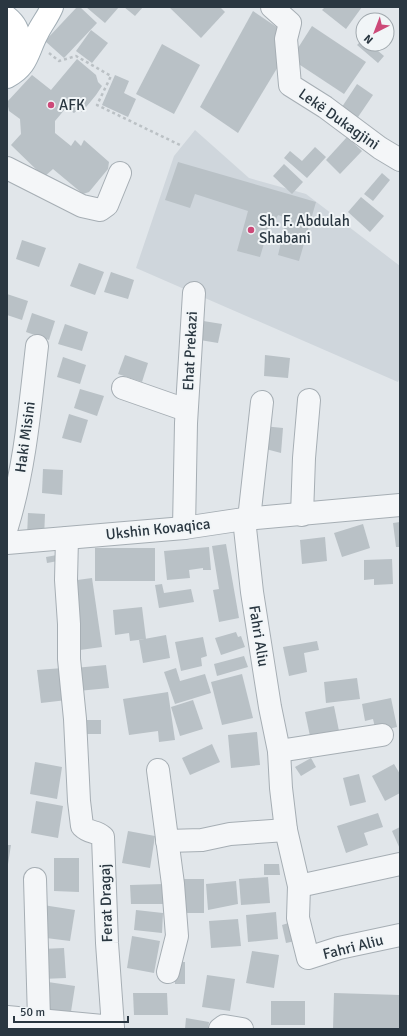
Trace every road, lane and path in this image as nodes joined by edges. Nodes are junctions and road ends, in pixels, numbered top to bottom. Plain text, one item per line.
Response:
1 (45, 7) edge
2 (52, 7) edge
3 (272, 7) edge
4 (13, 18) edge
5 (46, 51) dead end
6 (7, 60) edge
7 (7, 77) edge
8 (182, 146) dead end
9 (400, 160) edge
10 (7, 168) edge
11 (120, 173) dead end
12 (194, 293) dead end
13 (37, 346) dead end
14 (123, 388) dead end
15 (309, 400) dead end
16 (262, 402) dead end
17 (186, 410) junction
18 (400, 506) edge
19 (302, 515) junction
20 (247, 519) junction
21 (7, 527) edge
22 (184, 528) junction
23 (67, 538) junction
24 (7, 543) edge
25 (382, 735) dead end
26 (279, 751) junction
27 (158, 770) dead end
28 (286, 830) junction
29 (167, 841) junction
30 (400, 864) edge
31 (35, 880) dead end
32 (299, 886) junction
33 (400, 936) edge
34 (168, 972) dead end
35 (7, 1017) edge
36 (39, 1019) junction
37 (220, 1029) edge
38 (242, 1029) edge

1 - 4 main road
2 - 7 main road
3 - 9 street, Lekë Dukagjini
4 - 6 main road
5 - 8 path
10 - 11 street
12 - 17 street, Ehat Prekazi
13 - 21 street, Haki Misini
14 - 17 street, Ehat Prekazi
15 - 19 street
16 - 20 street
17 - 22 street, Ehat Prekazi
18 - 19 street, Ukshin Kovaqica
19 - 20 street, Ukshin Kovaqica
20 - 22 street, Ukshin Kovaqica
20 - 26 street, Fahri Aliu
22 - 23 street, Ukshin Kovaqica
23 - 24 street, Ukshin Kovaqica
23 - 36 street, Ferat Dragaj
25 - 26 street
26 - 28 street, Fahri Aliu
27 - 29 street
28 - 29 street
28 - 32 street, Fahri Aliu
29 - 34 street
30 - 32 street
31 - 36 street
32 - 33 street, Fahri Aliu
35 - 36 street, Ferat Dragaj
37 - 38 street

